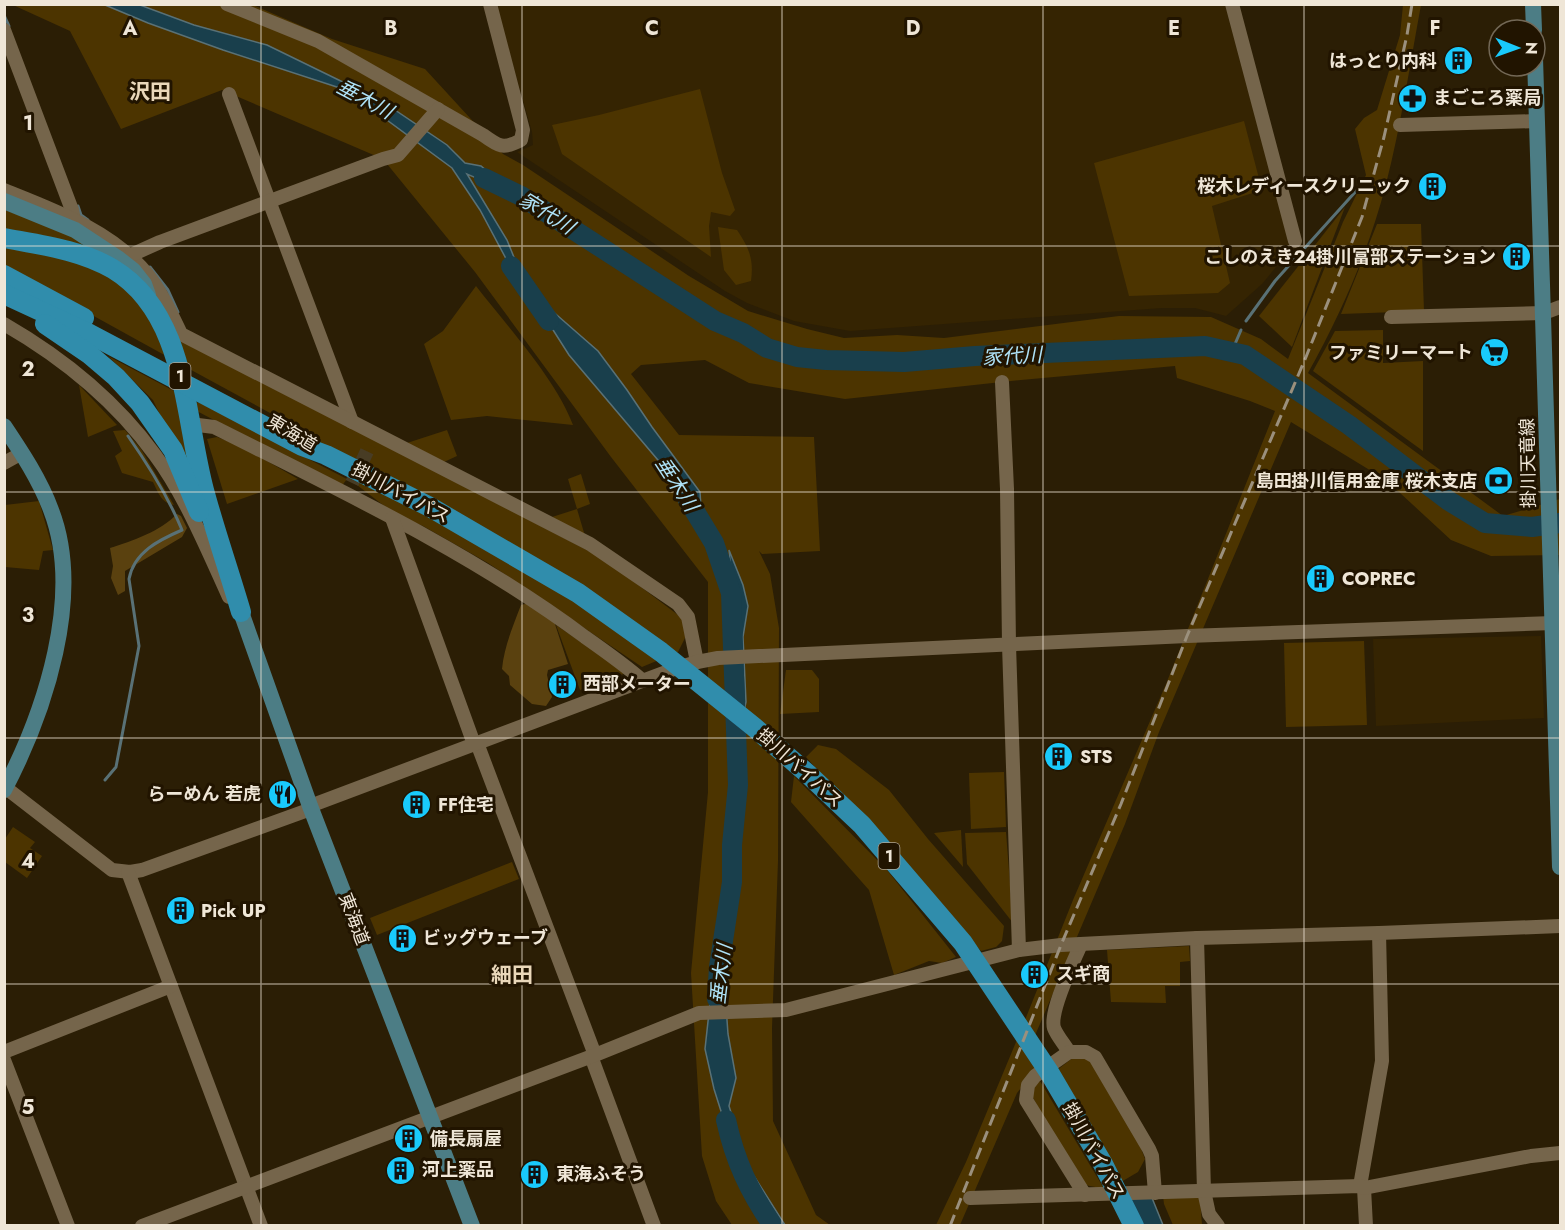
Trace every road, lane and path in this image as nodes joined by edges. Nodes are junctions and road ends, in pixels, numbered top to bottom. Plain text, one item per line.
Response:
1 (227, 4) edge
2 (490, 4) edge
3 (1232, 4) edge
4 (4, 30) edge
5 (1536, 78) edge
6 (229, 94) dead end
7 (438, 109) junction
8 (1537, 121) junction
9 (1400, 125) dead end
10 (4, 190) edge
11 (4, 201) edge
12 (269, 202) junction
13 (74, 220) junction
14 (4, 238) edge
15 (1295, 241) dead end
16 (129, 256) junction
17 (4, 275) edge
18 (4, 295) edge
19 (153, 307) junction
20 (1552, 310) edge
21 (1391, 316) dead end
22 (4, 324) edge
23 (169, 369) junction
24 (1002, 382) dead end
25 (352, 422) junction
26 (190, 424) junction
27 (4, 426) edge
28 (22, 453) junction
29 (326, 454) joint
30 (4, 463) edge
31 (1555, 500) edge
32 (392, 518) junction
33 (241, 612) junction
34 (1557, 621) edge
35 (252, 642) junction
36 (1010, 645) junction
37 (697, 662) junction
38 (643, 681) junction
39 (476, 743) junction
40 (6, 782) edge
41 (310, 807) junction
42 (1560, 807) edge
43 (1560, 867) edge
44 (128, 872) junction
45 (1560, 926) edge
46 (1379, 933) junction
47 (1197, 938) junction
48 (1081, 944) junction
49 (1019, 950) junction
50 (171, 986) junction
51 (4, 1052) edge
52 (1070, 1052) junction
53 (593, 1056) junction
54 (4, 1060) edge
55 (432, 1117) junction
56 (1560, 1154) edge
57 (246, 1186) junction
58 (1362, 1187) junction
59 (1204, 1191) junction
60 (1155, 1192) junction
61 (1085, 1195) junction
62 (970, 1198) dead end
63 (68, 1226) edge
64 (142, 1226) edge
65 (261, 1226) edge
66 (472, 1226) edge
67 (654, 1226) edge
68 (1134, 1226) edge
69 (1218, 1226) edge
70 (1366, 1226) edge

1 - 7 street
2 - 7 street
3 - 15 street
4 - 13 street
5 - 8 main road, 掛川天竜線
6 - 12 street
7 - 12 street
8 - 9 street
8 - 20 main road, 掛川天竜線
10 - 13 street
11 - 19 main road
12 - 16 street
12 - 25 street
13 - 16 street
14 - 19 highway, 1
16 - 25 street
17 - 23 highway, 東海道 / 1
18 - 23 highway, 東海道 / 1
18 - 33 highway, 1
19 - 26 highway, 1
20 - 21 street
20 - 31 main road, 掛川天竜線
22 - 35 street
23 - 29 highway, 東海道 / 1
24 - 36 street
25 - 37 street
26 - 32 street
26 - 33 highway, 1
27 - 28 main road
28 - 30 street
28 - 40 main road
29 - 68 highway, 掛川バイパス / 1
31 - 34 main road, 掛川天竜線
32 - 38 street
32 - 39 street
33 - 35 main road, 東海道
34 - 36 street
34 - 42 main road, 掛川天竜線
35 - 41 main road, 東海道
36 - 37 street
36 - 49 street
37 - 38 street
38 - 39 street
39 - 41 street
39 - 53 street
40 - 44 street
41 - 44 street
41 - 55 main road, 東海道
42 - 43 main road, 掛川天竜線
44 - 50 street
45 - 46 street
46 - 47 street
46 - 58 street
47 - 48 street
47 - 59 street
48 - 49 street
48 - 52 street
49 - 53 street
50 - 51 street
50 - 57 street
52 - 60 street
52 - 61 street
53 - 55 street
53 - 67 street
54 - 63 street
55 - 57 street
55 - 66 main road, 東海道
56 - 58 street
57 - 64 street
57 - 65 street
58 - 59 street
58 - 70 street
59 - 60 street
59 - 69 street
60 - 61 street
61 - 62 street

